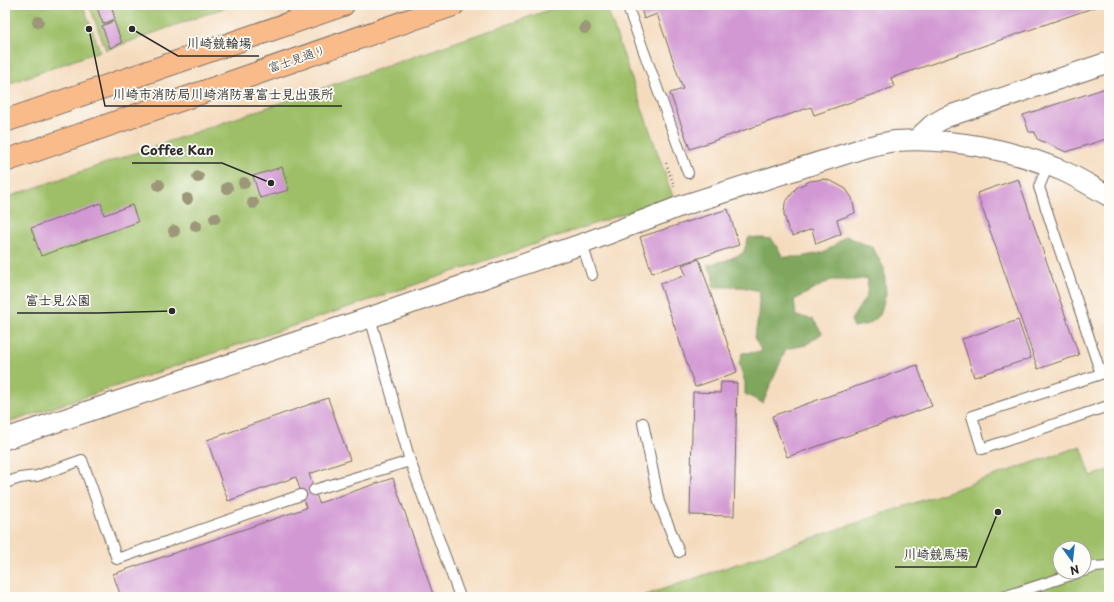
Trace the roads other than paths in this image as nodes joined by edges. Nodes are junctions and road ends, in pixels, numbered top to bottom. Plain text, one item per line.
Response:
1 (343, 5) edge
2 (453, 5) edge
3 (627, 5) edge
4 (1109, 62) edge
5 (5, 121) edge
6 (916, 140) junction
7 (5, 161) edge
8 (1048, 166) junction
9 (688, 173) dead end
10 (1109, 196) edge
11 (582, 244) junction
12 (592, 275) dead end
13 (370, 317) junction
14 (1108, 406) dead end
15 (643, 422) dead end
16 (5, 439) edge
17 (410, 461) junction
18 (5, 483) edge
19 (314, 490) dead end
20 (301, 495) dead end
21 (679, 552) dead end
22 (1109, 566) edge
23 (1092, 568) edge
24 (1055, 580) edge
25 (460, 597) edge
26 (1003, 597) edge

1 - 5 highway
2 - 7 highway, 富士見通り
3 - 9 lane
4 - 6 street
6 - 8 street
6 - 11 street
8 - 10 street
8 - 14 lane
11 - 12 lane
11 - 13 street
13 - 16 street
13 - 17 lane
15 - 21 lane
17 - 19 lane
17 - 25 lane
18 - 20 lane
22 - 23 lane
24 - 26 lane

